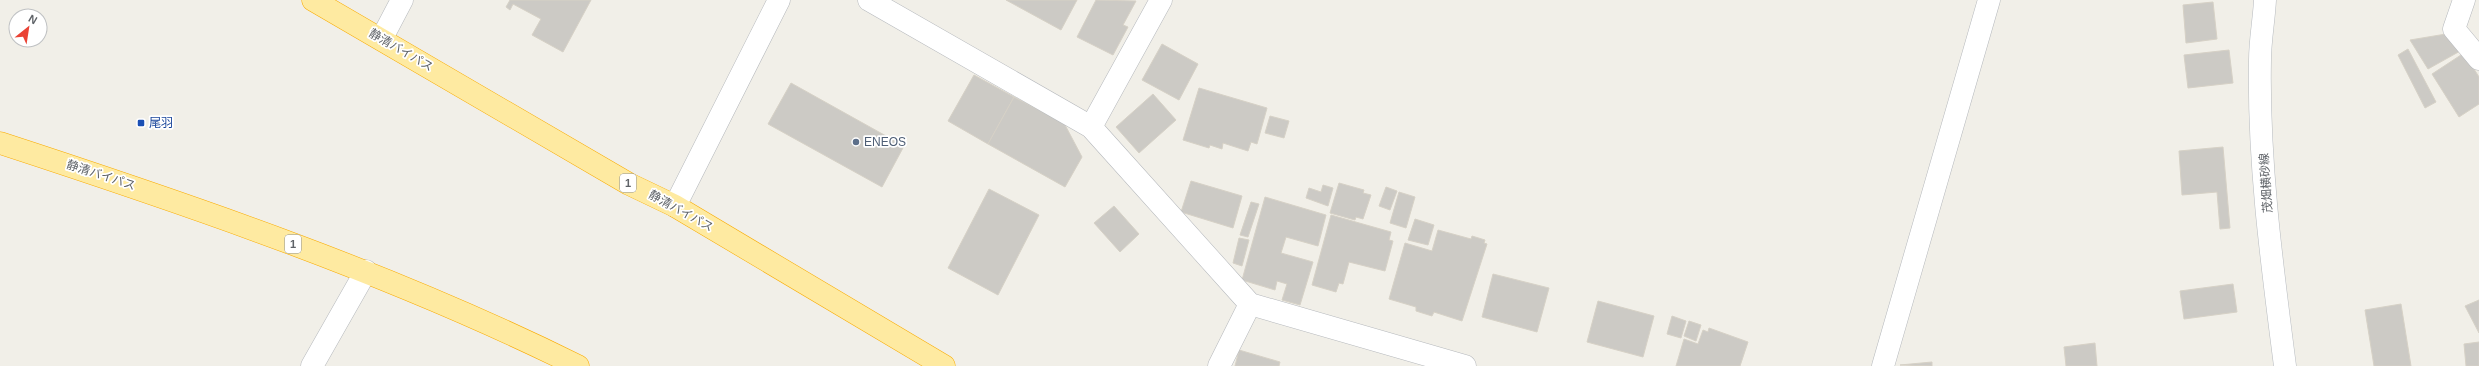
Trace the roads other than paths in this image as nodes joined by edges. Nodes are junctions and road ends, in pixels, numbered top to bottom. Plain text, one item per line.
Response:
1 (313, 0) edge
2 (402, 0) edge
3 (779, 0) edge
4 (869, 0) edge
5 (1161, 0) edge
6 (1988, 0) edge
7 (2265, 0) edge
8 (2464, 0) edge
9 (382, 38) junction
10 (2479, 60) edge
11 (1091, 127) junction
12 (0, 142) edge
13 (675, 206) junction
14 (366, 271) junction
15 (1250, 304) junction
16 (312, 366) edge
17 (578, 366) edge
18 (944, 366) edge
19 (1218, 366) edge
20 (1465, 366) edge
21 (1883, 366) edge
22 (2285, 366) edge

1 - 9 highway, 静清バイパス / 1
2 - 9 street
3 - 13 street
4 - 11 street
5 - 11 street
6 - 21 street
7 - 22 street, 茂畑横砂線
8 - 10 street
9 - 13 highway, 静清バイパス / 1
11 - 15 street
12 - 14 highway, 静清バイパス / 1
13 - 18 highway, 静清バイパス / 1
14 - 16 street
14 - 17 highway, 静清バイパス / 1
15 - 19 street
15 - 20 street

